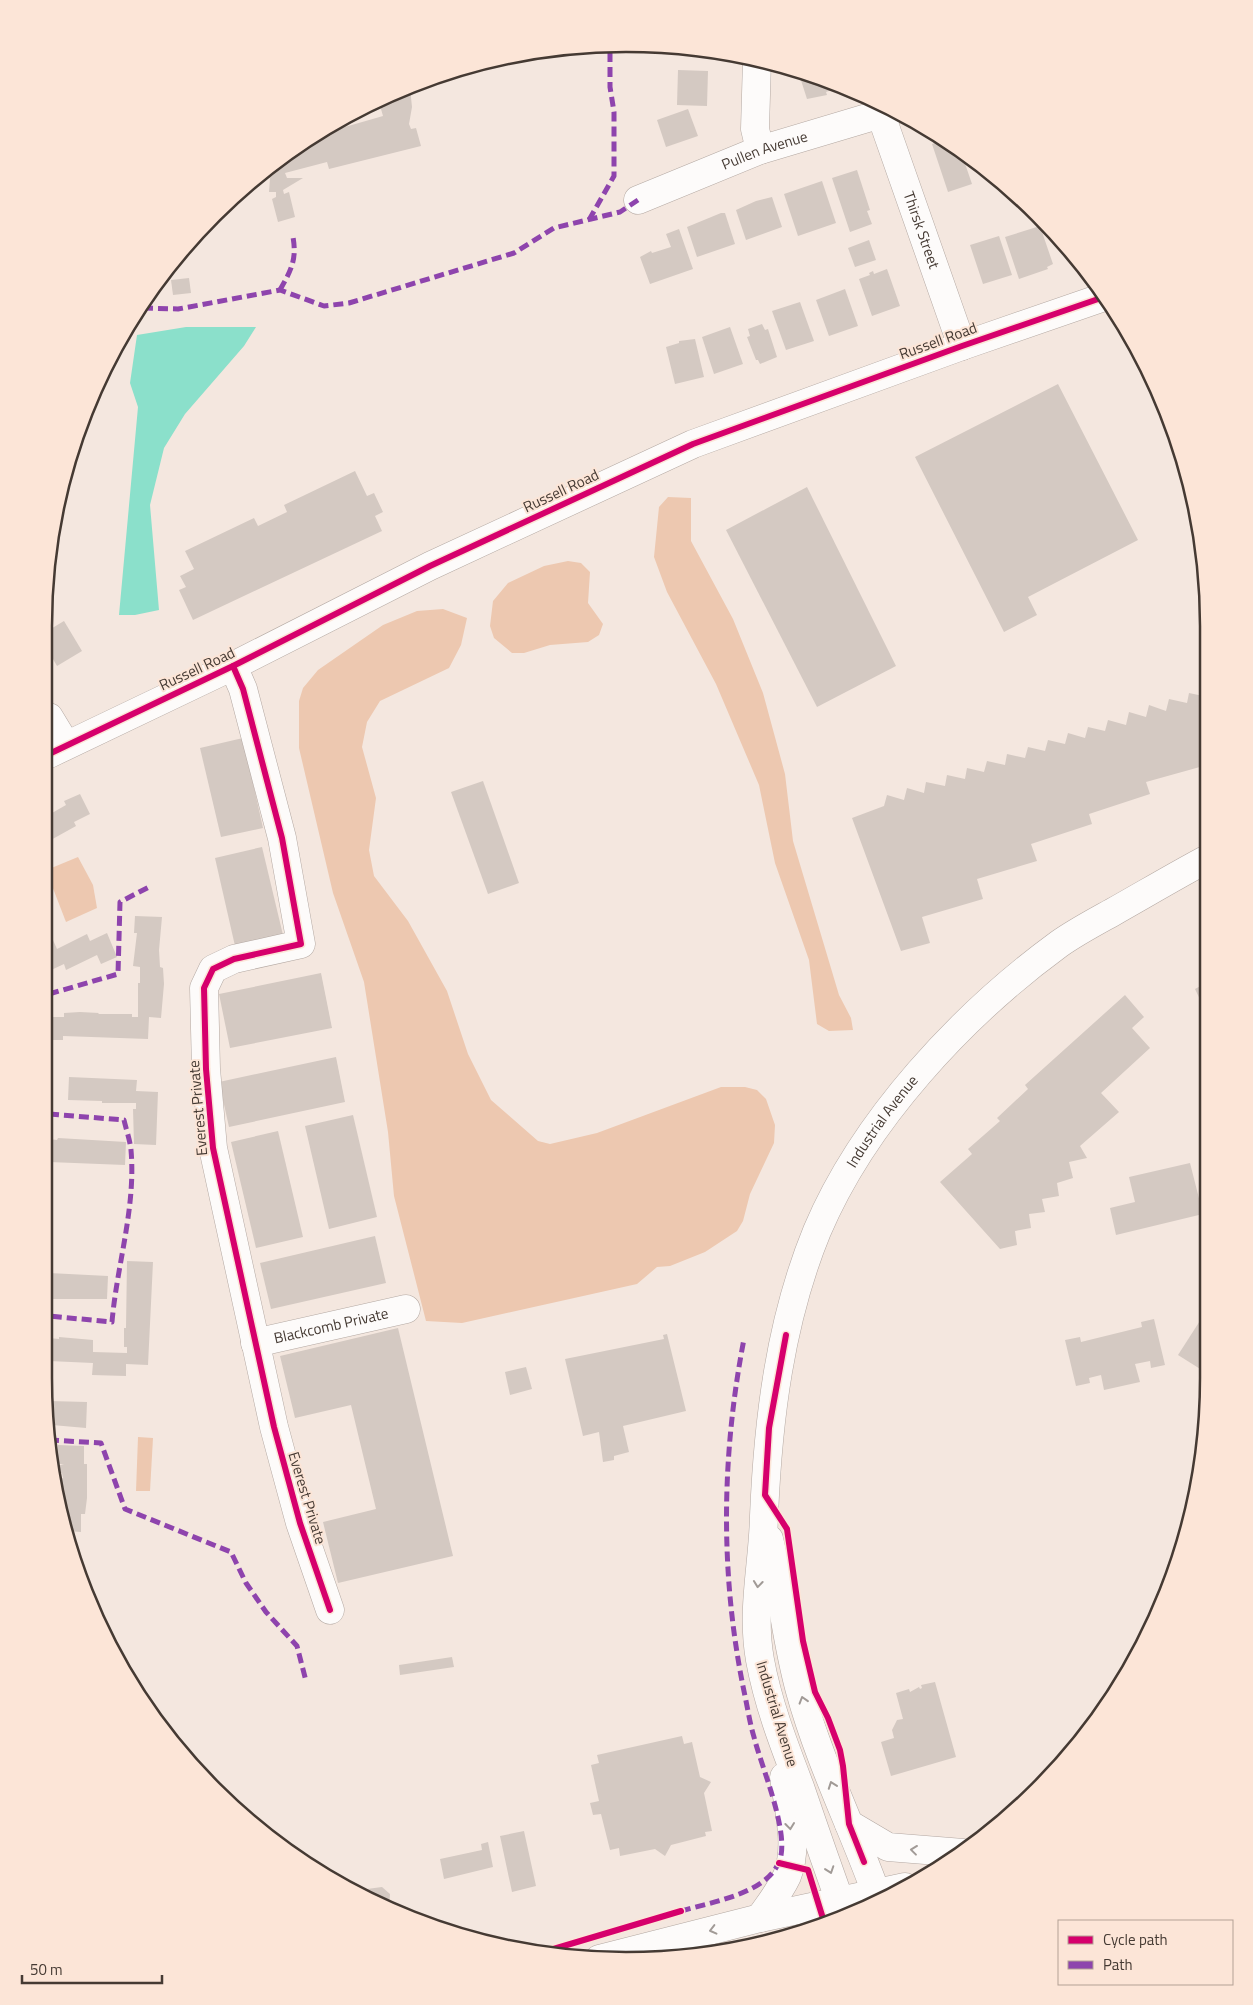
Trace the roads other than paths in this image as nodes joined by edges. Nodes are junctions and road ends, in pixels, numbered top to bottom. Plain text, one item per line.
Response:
1 (757, 68) edge
2 (883, 113) edge
3 (888, 116) edge
4 (760, 150) junction
5 (638, 200) dead end
6 (1098, 299) edge
7 (962, 346) junction
8 (233, 666) junction
9 (52, 729) edge
10 (57, 750) edge
11 (1200, 862) edge
12 (406, 1309) dead end
13 (256, 1343) junction
14 (764, 1518) junction
15 (330, 1610) dead end
16 (777, 1726) junction
17 (849, 1824) junction
18 (951, 1852) edge
19 (877, 1895) edge
20 (843, 1910) edge
21 (760, 1918) junction
22 (623, 1952) edge

1 - 4 street
2 - 4 street, Pullen Avenue
3 - 7 street, Thirsk Street
4 - 5 street, Pullen Avenue
6 - 7 street, Russell Road
7 - 8 street, Russell Road
8 - 10 street, Russell Road
8 - 13 street, Everest Private
9 - 10 street
11 - 14 street, Industrial Avenue
12 - 13 street, Blackcomb Private
13 - 15 street, Everest Private
14 -> 16 street, Industrial Avenue
17 -> 14 street, Industrial Avenue
16 -> 20 street, Industrial Avenue
16 -> 21 street
18 -> 17 street
17 - 19 street, Industrial Avenue
20 - 21 street
21 -> 22 street

